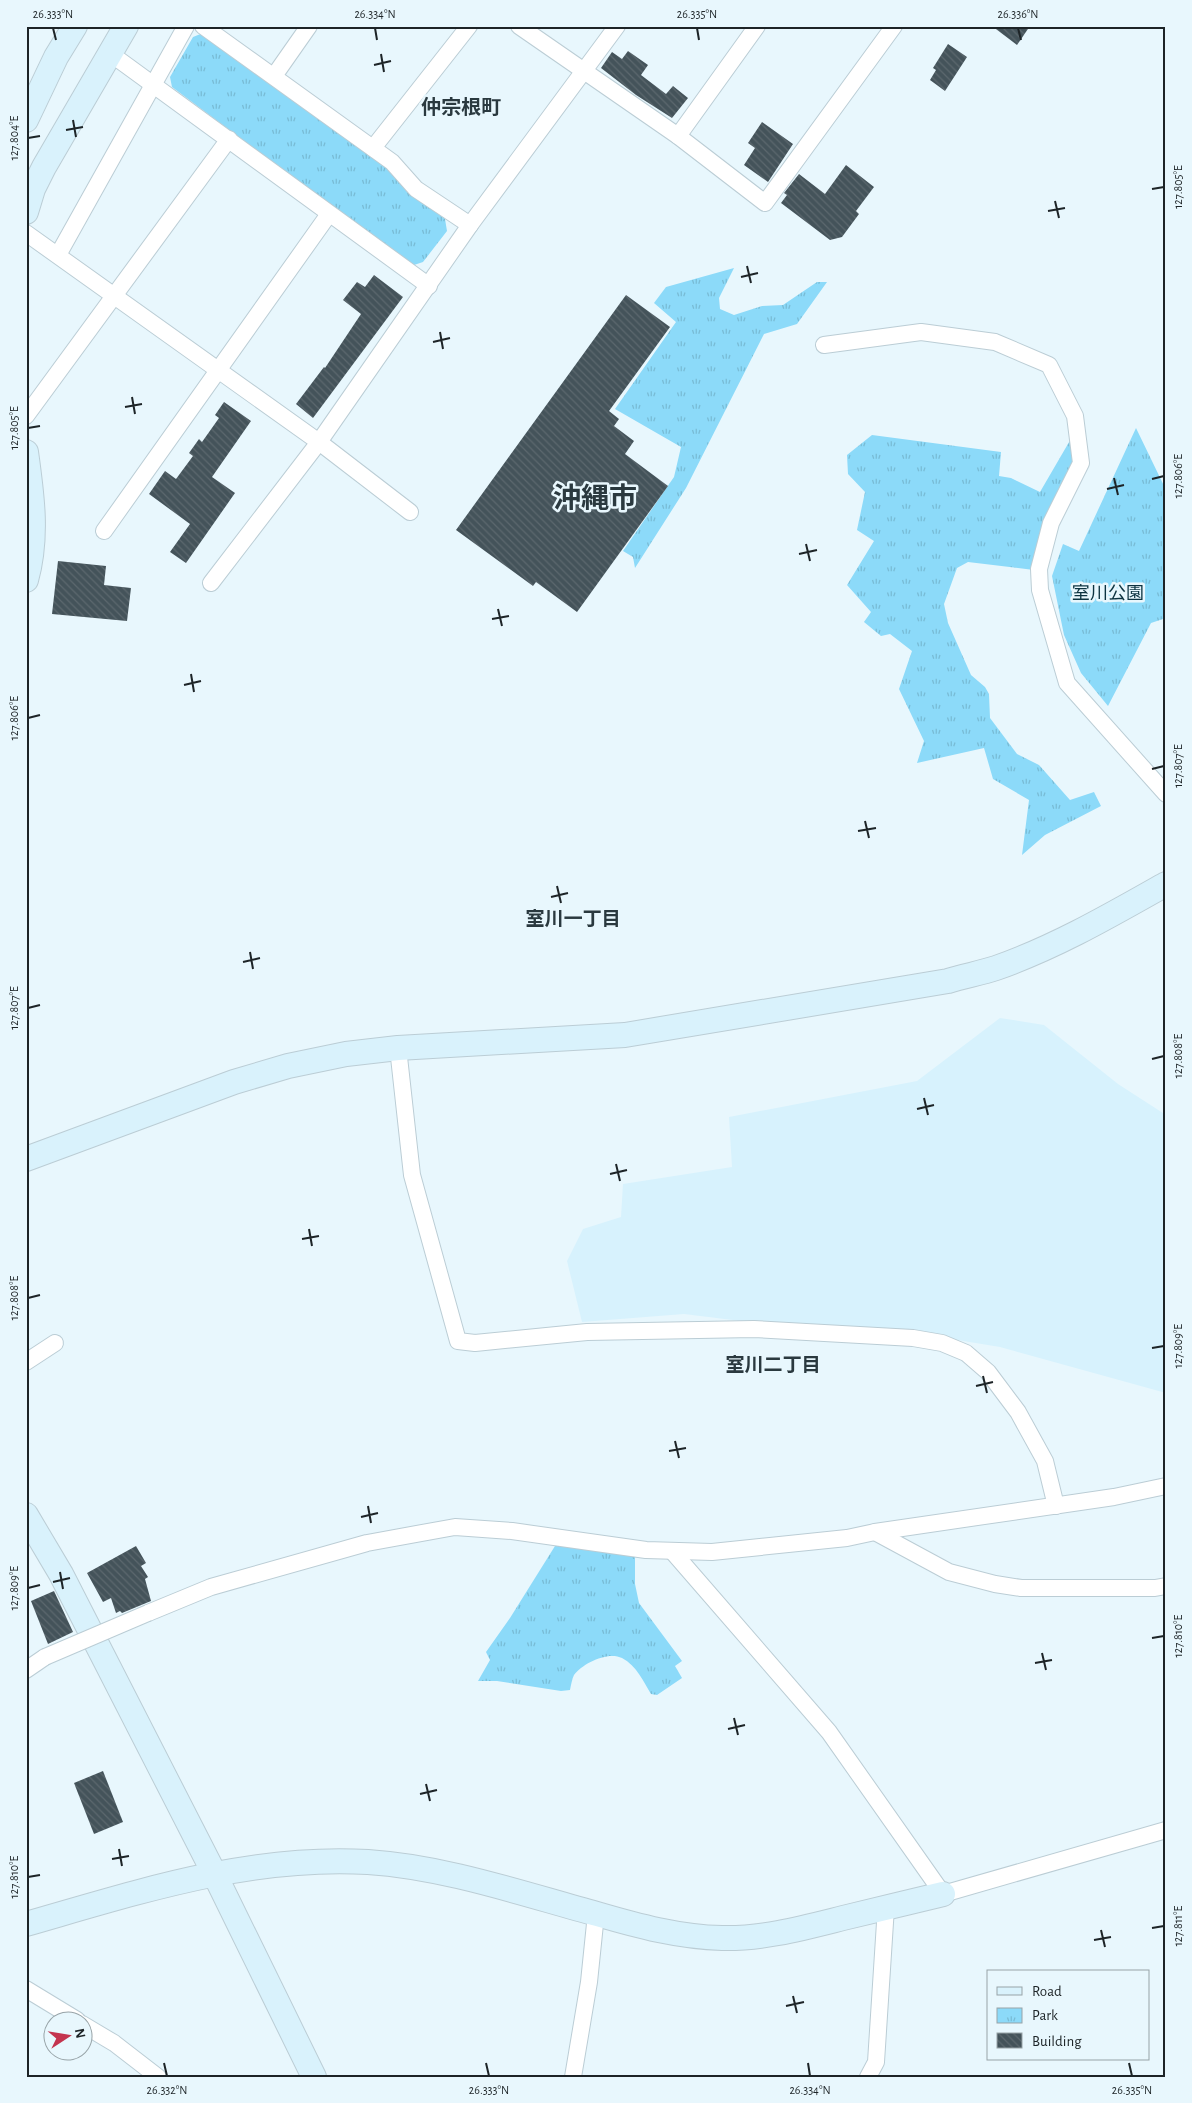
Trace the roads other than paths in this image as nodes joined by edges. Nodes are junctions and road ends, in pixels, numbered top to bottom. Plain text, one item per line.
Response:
1 (75, 26) edge
2 (126, 26) edge
3 (186, 26) edge
4 (203, 26) edge
5 (309, 26) edge
6 (469, 26) edge
7 (519, 26) edge
8 (617, 26) edge
9 (757, 26) edge
10 (894, 26) edge
11 (537, 32) edge
12 (111, 54) junction
13 (584, 72) junction
14 (274, 76) junction
15 (154, 85) junction
16 (26, 120) edge
17 (678, 136) junction
18 (229, 139) junction
19 (372, 148) junction
20 (26, 212) edge
21 (329, 214) junction
22 (470, 225) junction
23 (26, 233) edge
24 (58, 255) junction
25 (429, 286) junction
26 (113, 296) junction
27 (824, 345) dead end
28 (218, 370) junction
29 (26, 416) edge
30 (319, 442) junction
31 (26, 452) edge
32 (410, 512) dead end
33 (104, 531) dead end
34 (26, 580) edge
35 (211, 584) dead end
36 (1166, 794) edge
37 (1166, 884) edge
38 (398, 1048) junction
39 (26, 1159) edge
40 (55, 1343) dead end
41 (26, 1362) edge
42 (1166, 1486) edge
43 (1056, 1506) junction
44 (26, 1515) edge
45 (875, 1532) junction
46 (672, 1551) junction
47 (1166, 1586) edge
48 (26, 1670) edge
49 (1166, 1830) edge
50 (214, 1873) junction
51 (943, 1894) junction
52 (886, 1907) junction
53 (596, 1914) junction
54 (26, 1924) edge
55 (26, 1989) edge
56 (61, 2010) edge
57 (92, 2030) edge
58 (158, 2077) edge
59 (314, 2077) edge
60 (573, 2077) edge
61 (868, 2077) edge

1 - 16 street
2 - 12 street
3 - 15 street
4 - 14 street
5 - 14 street
6 - 19 street
7 - 11 street
8 - 13 street
9 - 17 street
10 - 17 street
11 - 13 street
12 - 15 street
12 - 20 street
13 - 17 street
13 - 22 street
14 - 19 street
15 - 18 street
15 - 24 street
18 - 21 street
18 - 26 street
19 - 22 street
21 - 25 street
21 - 28 street
22 - 25 street
23 - 24 street
24 - 26 street
25 - 30 street
26 - 28 street
26 - 29 street
27 - 36 street
28 - 30 street
28 - 33 street
30 - 32 street
30 - 35 street
31 - 34 street
37 - 38 street
38 - 39 street
38 - 43 street
40 - 41 street
42 - 43 street
43 - 45 street
44 - 50 street
45 - 46 street
45 - 47 street
46 - 48 street, bridge
46 - 51 street
49 - 51 street
50 - 53 street
50 - 54 street
50 - 59 street
51 - 52 street
52 - 53 street
52 - 61 street
53 - 60 street
55 - 56 street
57 - 58 street

